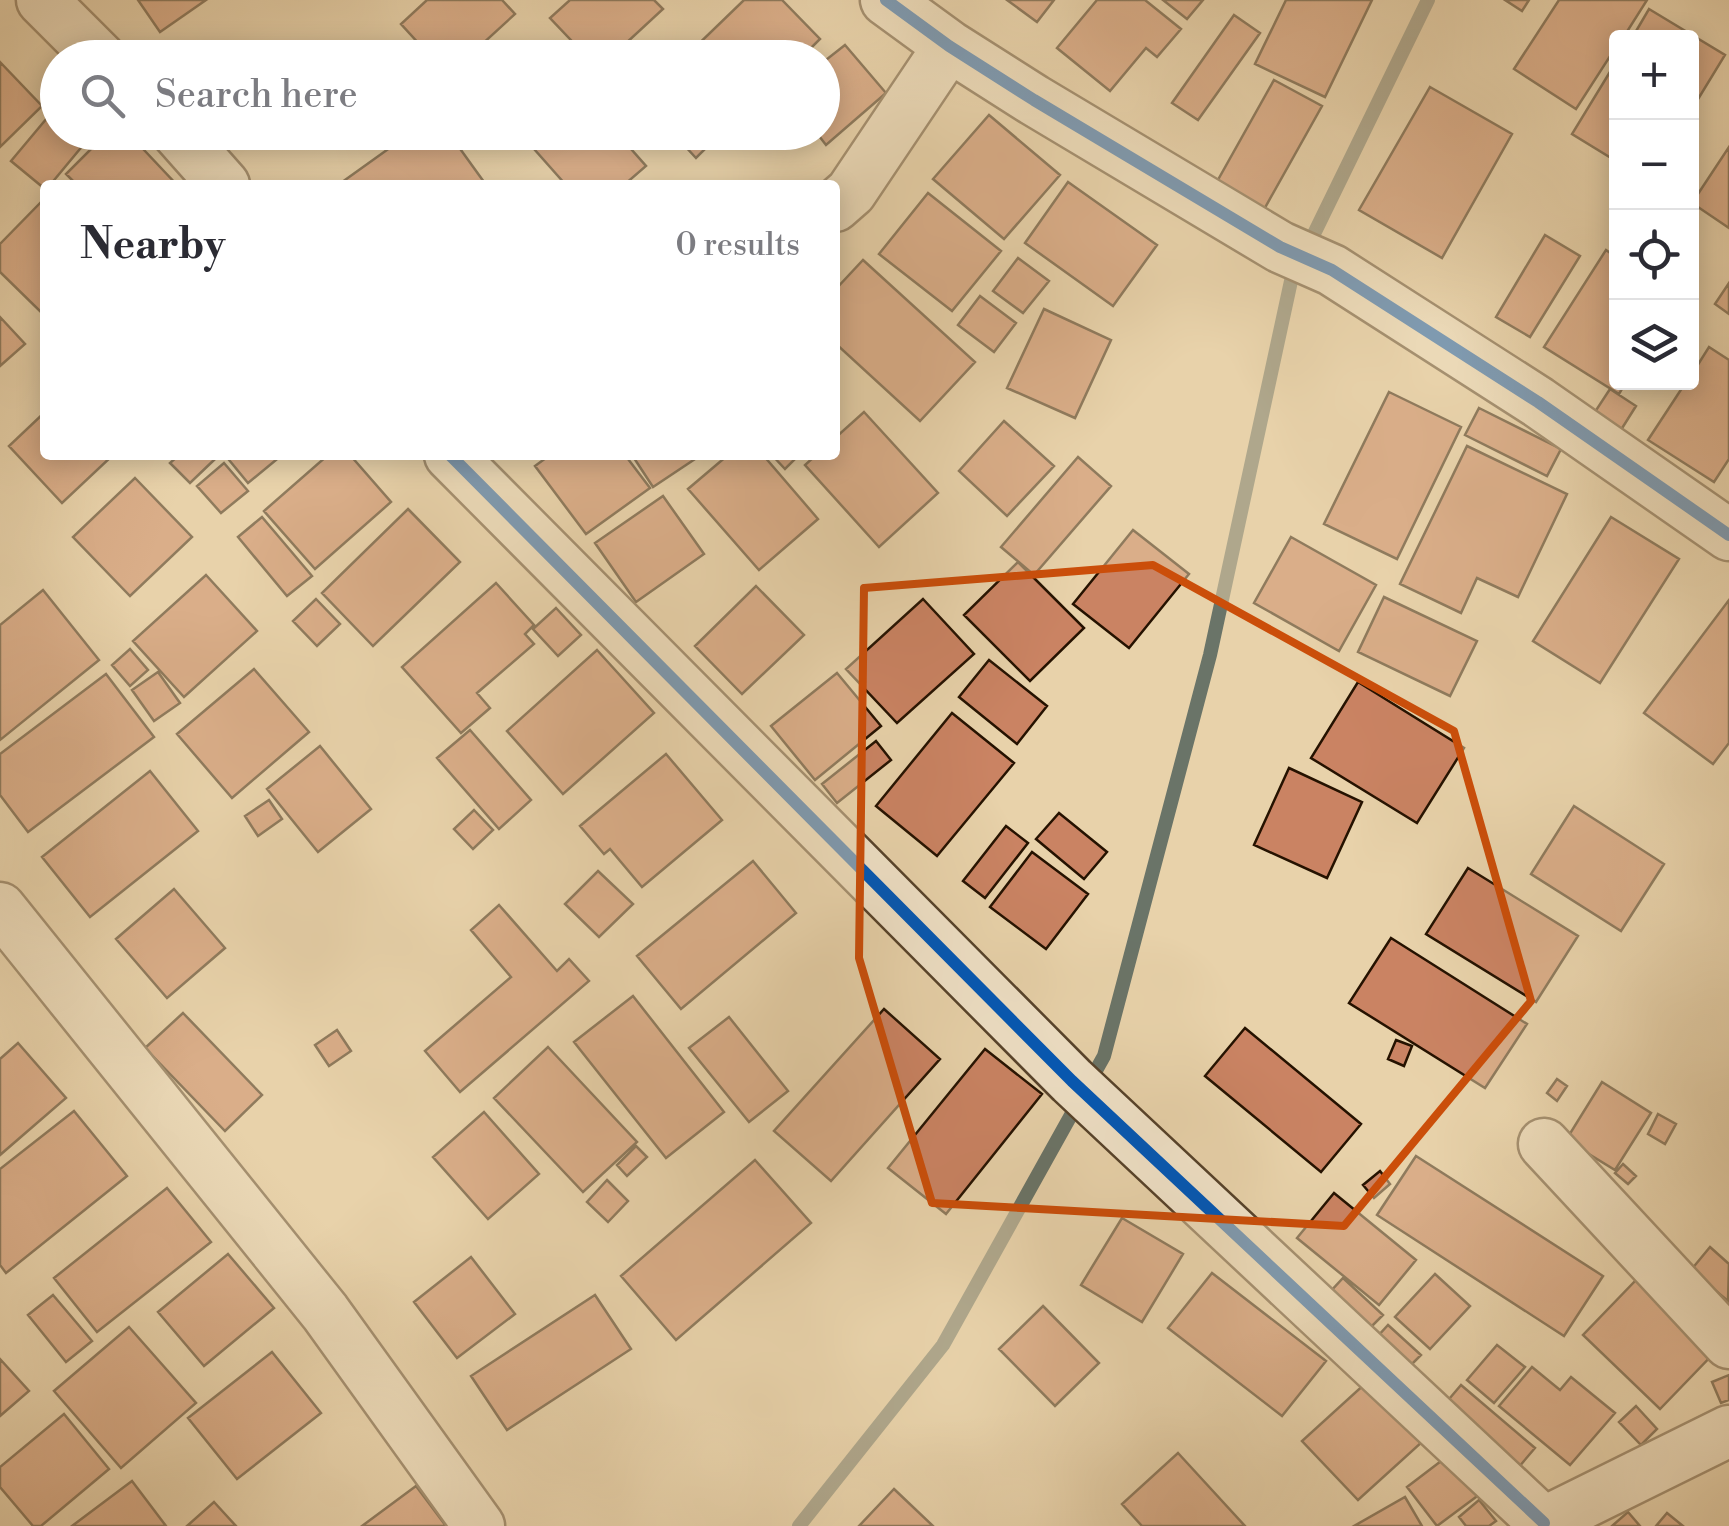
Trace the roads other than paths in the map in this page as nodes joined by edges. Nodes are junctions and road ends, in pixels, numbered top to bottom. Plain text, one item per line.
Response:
1 (42, 0) edge
2 (886, 0) edge
3 (82, 40) edge
4 (950, 46) junction
5 (193, 150) edge
6 (220, 180) edge
7 (840, 202) edge
8 (464, 460) edge
9 (1729, 535) edge
10 (0, 908) edge
11 (1544, 1144) dead end
12 (1729, 1343) edge
13 (1729, 1431) edge
14 (1540, 1524) edge
15 (480, 1526) edge

1 - 3 street
2 - 4 street
4 - 7 street
4 - 9 street
5 - 6 street
8 - 14 street
10 - 15 street
11 - 12 street
13 - 14 street

